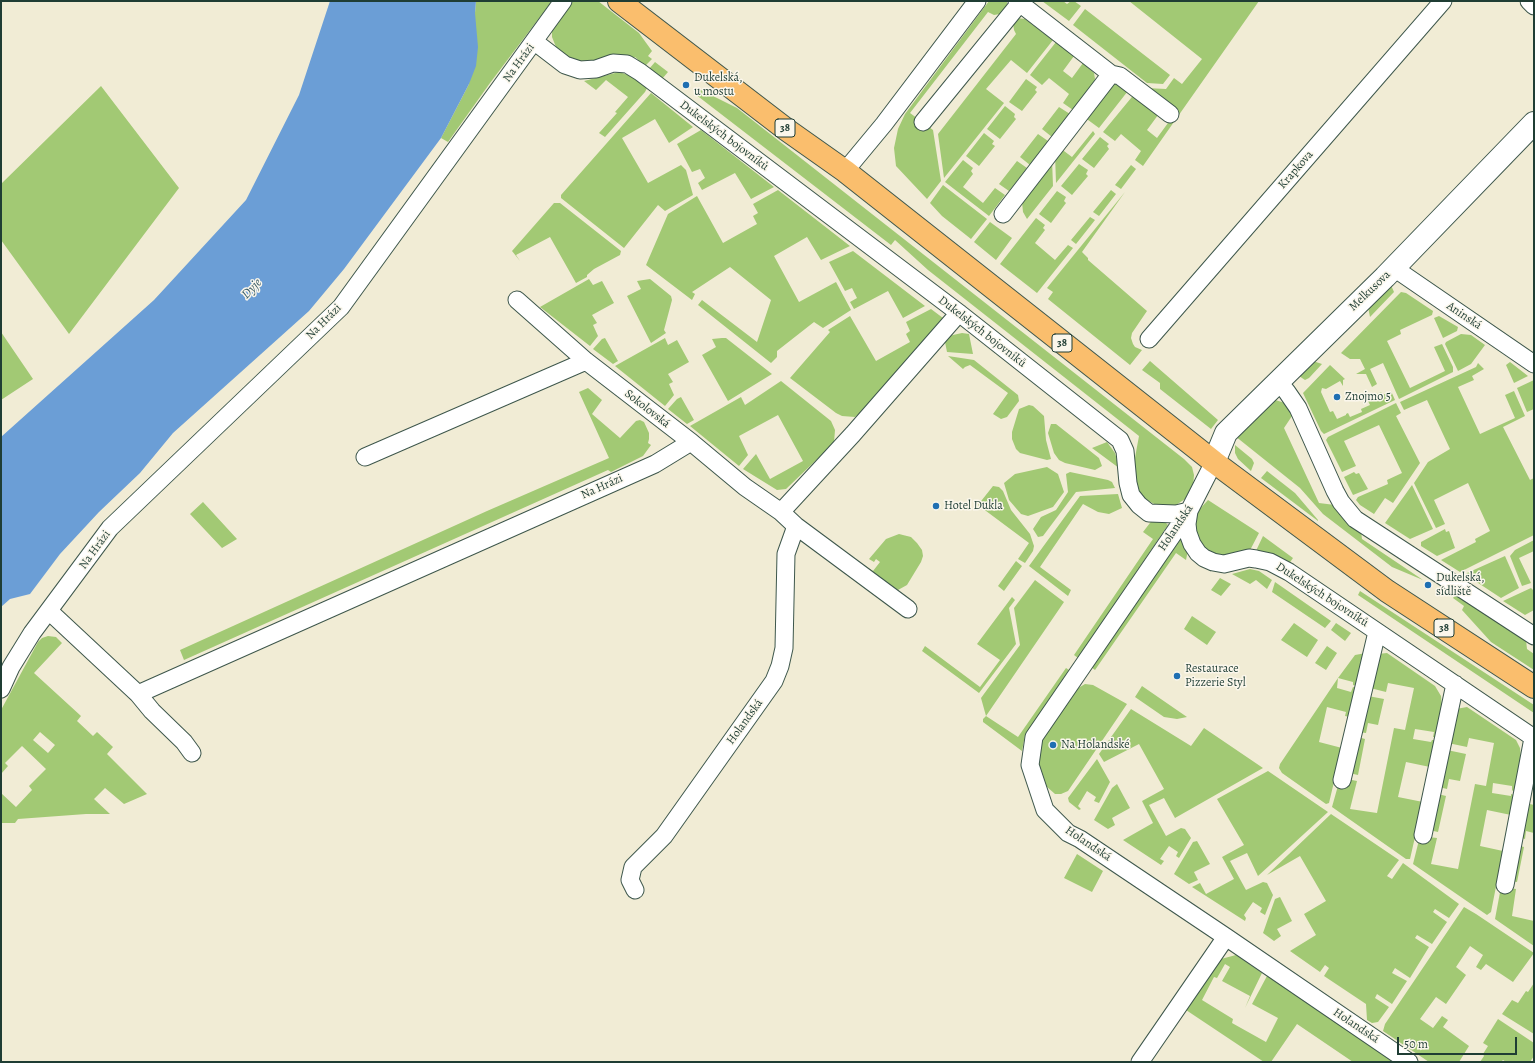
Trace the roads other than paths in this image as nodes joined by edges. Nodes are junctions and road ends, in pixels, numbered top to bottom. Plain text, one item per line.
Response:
1 (564, 1) edge
2 (620, 1) edge
3 (977, 1) edge
4 (1443, 1) edge
5 (1529, 1) edge
6 (1018, 2) edge
7 (1534, 6) edge
8 (535, 42) junction
9 (1112, 74) junction
10 (1170, 114) dead end
11 (923, 122) dead end
12 (1534, 123) edge
13 (845, 171) junction
14 (1003, 214) dead end
15 (1394, 268) junction
16 (517, 300) dead end
17 (959, 313) junction
18 (1148, 339) dead end
19 (586, 361) junction
20 (1534, 364) edge
21 (1279, 382) junction
22 (691, 442) junction
23 (365, 457) dead end
24 (1214, 462) junction
25 (1189, 511) junction
26 (781, 512) junction
27 (796, 526) junction
28 (908, 609) dead end
29 (49, 611) junction
30 (1377, 632) junction
31 (1534, 636) edge
32 (1455, 684) junction
33 (1534, 687) edge
34 (1, 689) edge
35 (138, 694) junction
36 (1534, 738) edge
37 (192, 753) dead end
38 (1342, 780) dead end
39 (1423, 835) dead end
40 (1505, 885) dead end
41 (635, 890) dead end
42 (1226, 937) junction
43 (1140, 1062) edge
44 (1409, 1062) edge

1 - 8 street, Na Hrázi
2 - 13 main road, 38
3 - 13 street
4 - 18 street, Krapkova
5 - 7 street
6 - 9 street
6 - 11 street
8 - 17 street, Dukelských bojovníků
8 - 29 street, Na Hrázi
9 - 10 street
9 - 14 street
12 - 15 street, Melkusova
13 - 24 main road, 38
15 - 20 street, Aninská
15 - 21 street, Melkusova
16 - 19 street, Sokolovská
17 - 25 street, Dukelských bojovníků
17 - 26 street
19 - 22 street, Sokolovská
19 - 23 street
21 - 24 street, Melkusova
21 - 31 street
22 - 26 street, Sokolovská
22 - 35 street, Na Hrázi
24 - 25 street, Holandská
24 - 33 main road, 38
25 - 30 street, Dukelských bojovníků
25 - 42 street, Holandská
26 - 27 street, Sokolovská
27 - 28 street, Sokolovská
27 - 41 street, Holandská
29 - 34 street, Na Hrázi
29 - 35 street
30 - 32 street, Dukelských bojovníků
30 - 38 street, Dukelských bojovníků
32 - 36 street, Dukelských bojovníků
32 - 39 street
35 - 37 street
36 - 40 street, Dukelských bojovníků
42 - 43 street
42 - 44 street, Holandská

